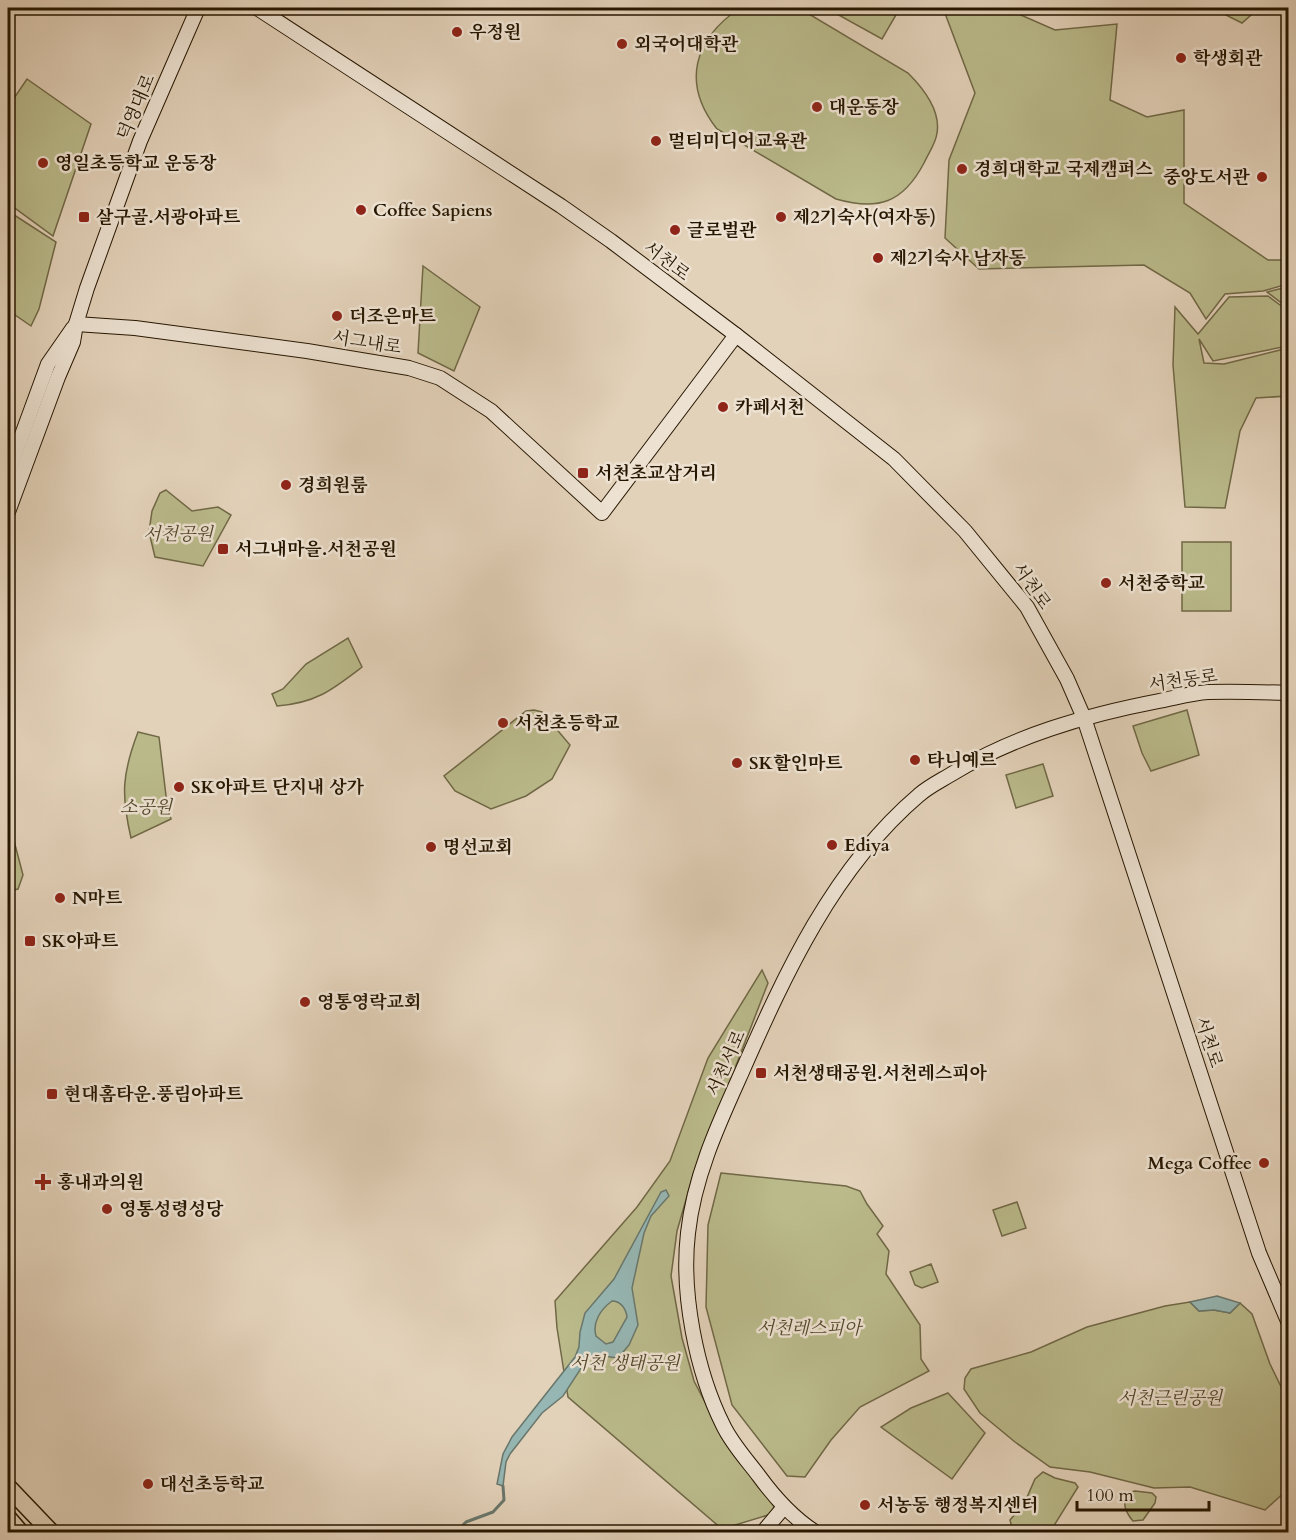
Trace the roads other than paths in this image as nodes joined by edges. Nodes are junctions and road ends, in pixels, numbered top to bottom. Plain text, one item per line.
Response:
1 (198, 8) edge
2 (257, 8) edge
3 (76, 324) junction
4 (736, 335) junction
5 (8, 473) edge
6 (8, 512) edge
7 (1288, 693) edge
8 (1084, 718) junction
9 (1288, 1321) edge
10 (8, 1487) edge
11 (784, 1507) junction
12 (8, 1518) edge
13 (20, 1533) edge
14 (51, 1533) edge
15 (763, 1533) edge
16 (815, 1533) edge

1 - 3 street, 덕영대로
2 - 4 street, 서천로
3 - 4 street, 서그내로
3 - 5 street, 덕영대로
3 - 6 street, 덕영대로
4 - 8 street, 서천로
7 - 8 street, 서천동로
8 - 9 street, 서천로
8 - 11 street, 서천서로
10 - 14 highway
11 - 15 street
11 - 16 street, 서천서로
12 - 13 highway

